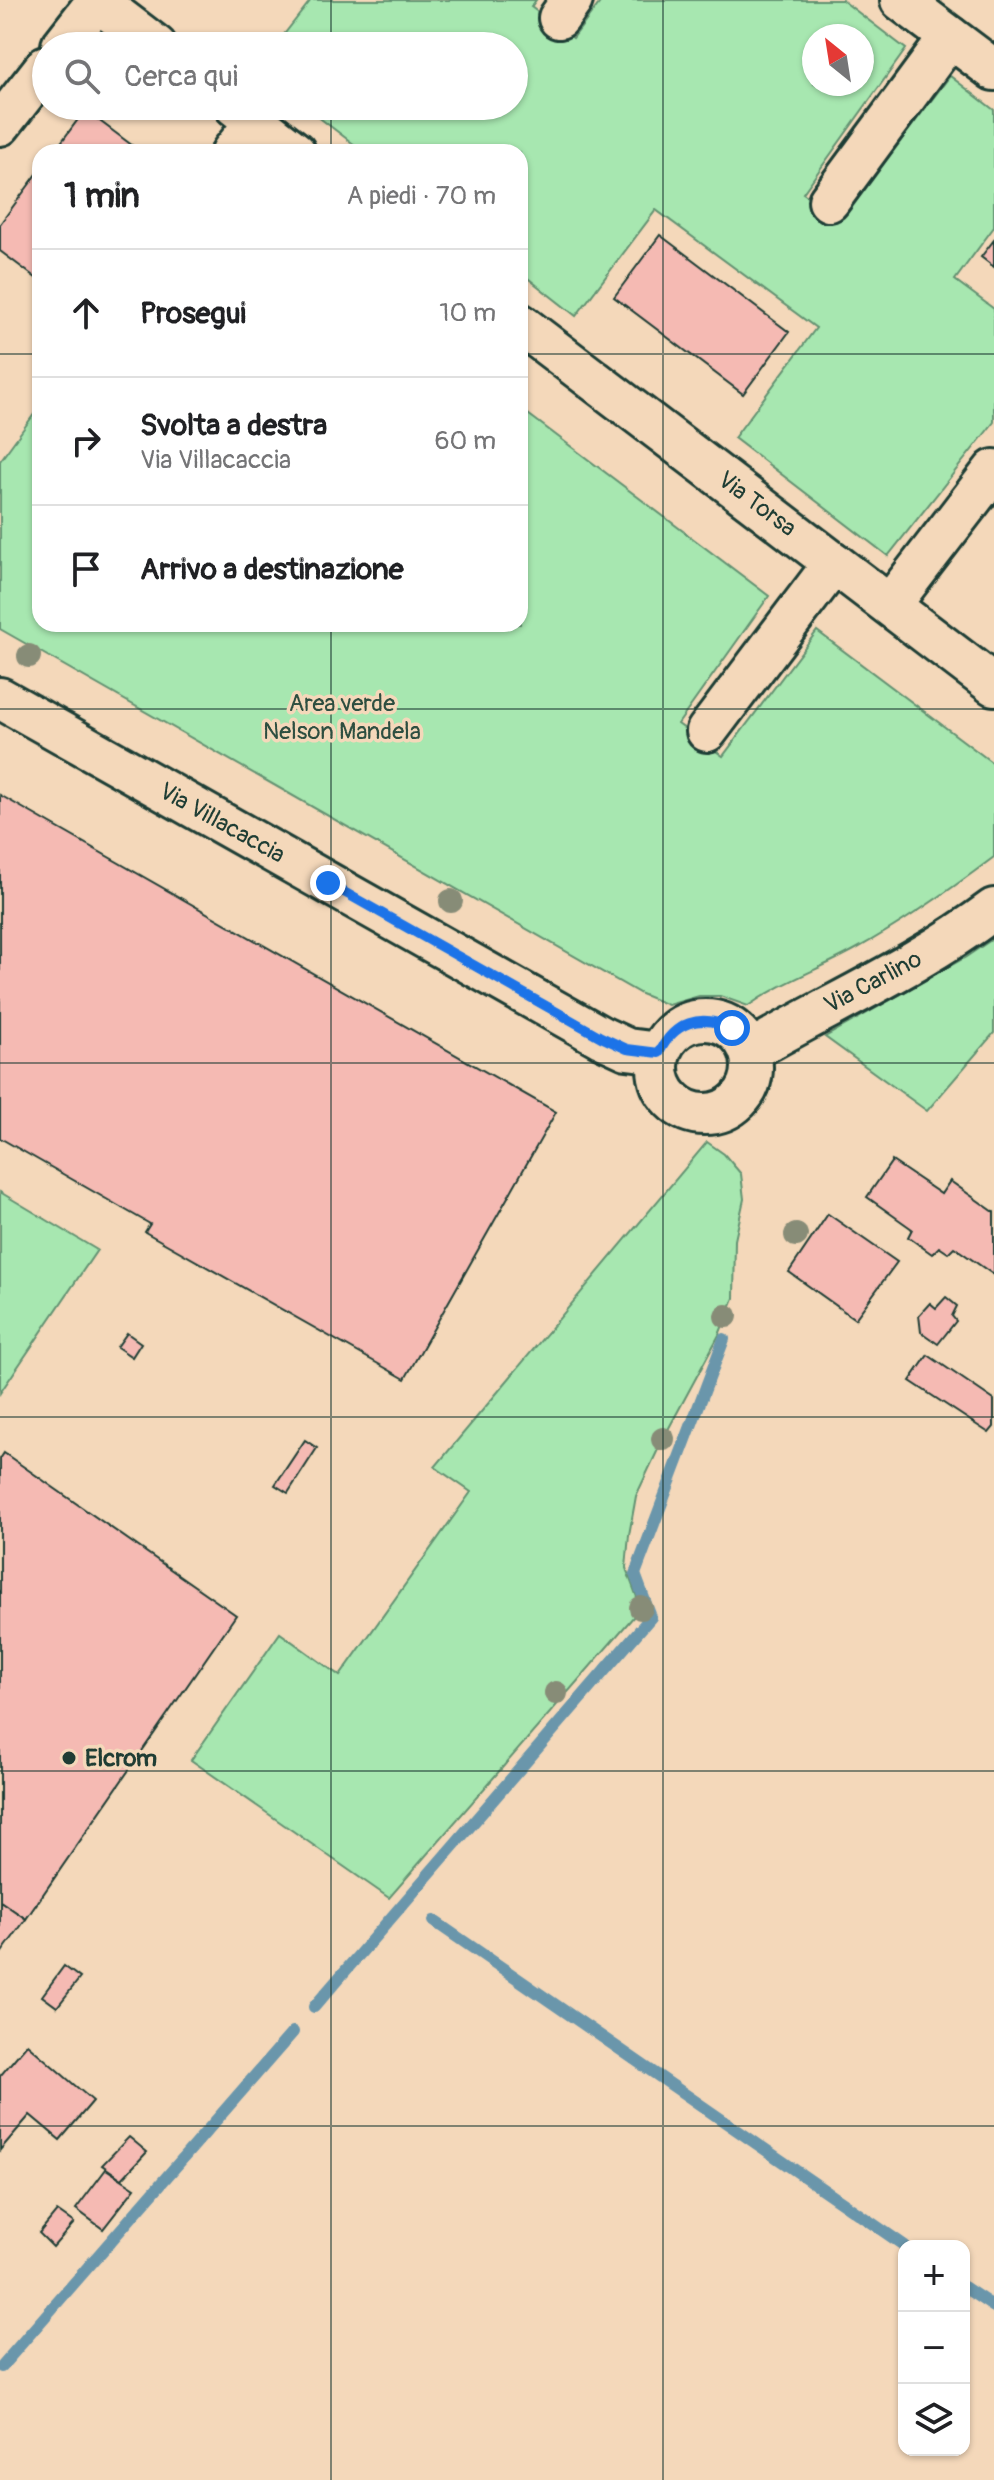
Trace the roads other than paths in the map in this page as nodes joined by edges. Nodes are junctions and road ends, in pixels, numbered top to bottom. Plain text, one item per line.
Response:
1 (97, 0) edge
2 (901, 0) edge
3 (73, 32) edge
4 (138, 32) edge
5 (950, 37) junction
6 (994, 70) edge
7 (32, 84) edge
8 (0, 125) edge
9 (241, 127) edge
10 (278, 144) edge
11 (829, 201) dead end
12 (528, 334) edge
13 (994, 470) edge
14 (834, 563) junction
15 (890, 605) junction
16 (994, 685) edge
17 (0, 698) edge
18 (707, 731) dead end
19 (994, 909) edge
20 (750, 1051) junction
21 (659, 1053) junction

1 - 3 street
1 - 4 street
2 - 5 street
5 - 6 street
5 - 11 street
7 - 8 street
9 - 10 street
12 - 14 street, Via Torsa
13 - 15 street
14 - 15 street, Via Torsa
14 - 18 street
15 - 16 street, Via Torsa
17 - 21 street, Via Villacaccia
19 - 20 street, Via Carlino
20 - 21 street
20 - 21 street

